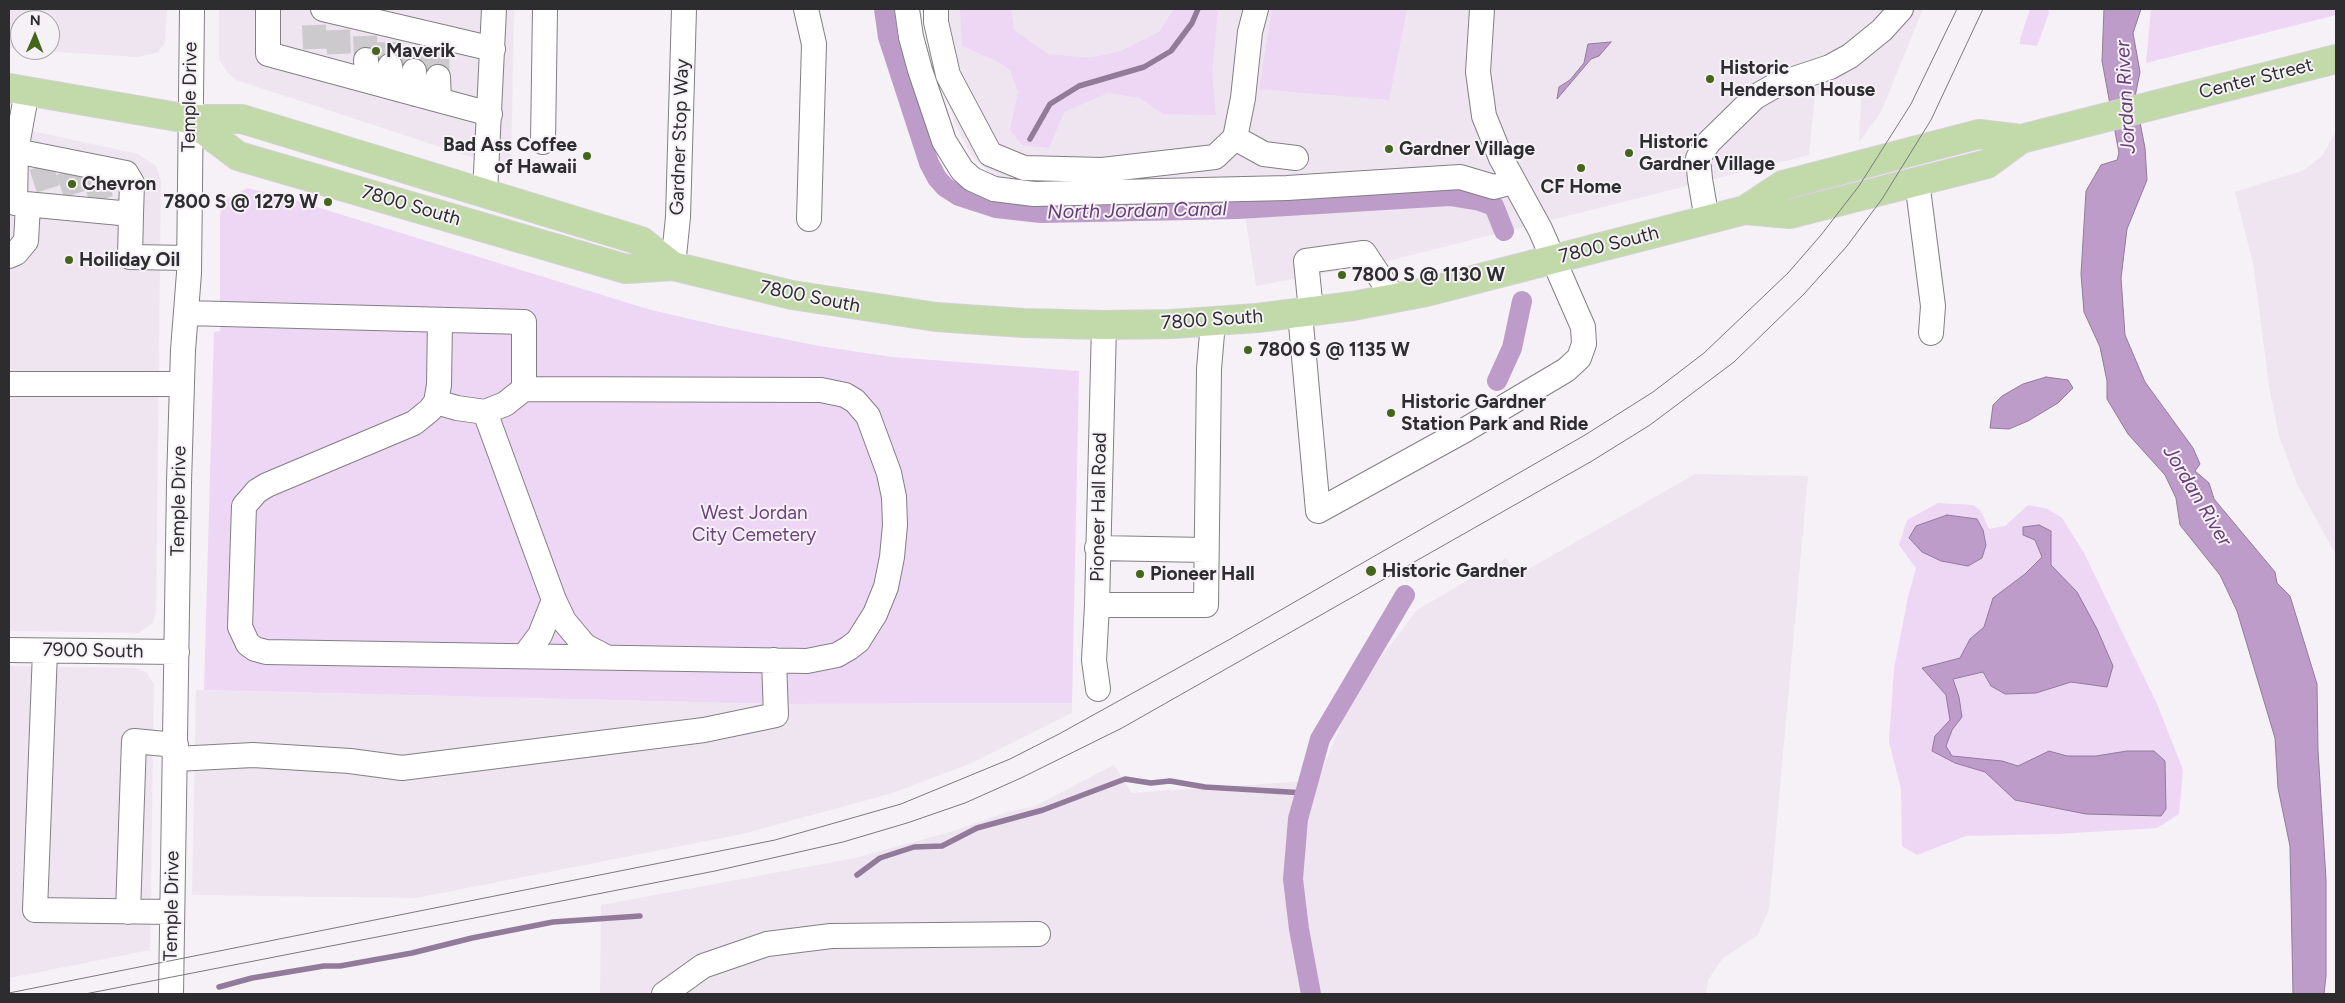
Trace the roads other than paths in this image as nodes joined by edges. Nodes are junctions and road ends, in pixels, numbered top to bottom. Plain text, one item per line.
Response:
1 (192, 9) edge
2 (268, 9) edge
3 (494, 9) edge
4 (545, 9) edge
5 (684, 9) edge
6 (806, 9) edge
7 (907, 9) edge
8 (936, 9) edge
9 (1256, 9) edge
10 (1482, 9) edge
11 (1901, 9) edge
12 (325, 17) edge
13 (493, 49) junction
14 (2336, 59) edge
15 (18, 90) edge
16 (2177, 100) joint
17 (490, 114) junction
18 (190, 118) junction
19 (1235, 138) junction
20 (2021, 139) junction
21 (543, 142) dead end
22 (26, 156) edge
23 (1296, 158) dead end
24 (1513, 182) junction
25 (1917, 182) junction
26 (485, 193) junction
27 (28, 205) junction
28 (1745, 210) junction
29 (131, 214) junction
30 (809, 219) dead end
31 (1707, 220) junction
32 (9, 256) edge
33 (188, 258) junction
34 (1553, 259) junction
35 (673, 266) junction
36 (1394, 298) junction
37 (1306, 312) junction
38 (186, 313) junction
39 (440, 321) junction
40 (1213, 322) junction
41 (1104, 325) junction
42 (1931, 333) dead end
43 (9, 384) edge
44 (181, 384) junction
45 (524, 389) junction
46 (436, 402) junction
47 (485, 412) junction
48 (1097, 548) junction
49 (1206, 550) junction
50 (554, 600) junction
51 (1097, 605) junction
52 (9, 650) edge
53 (46, 651) junction
54 (177, 652) junction
55 (524, 655) junction
56 (608, 658) junction
57 (774, 660) junction
58 (1098, 689) dead end
59 (176, 752) junction
60 (128, 912) junction
61 (172, 912) junction
62 (1038, 934) dead end
63 (171, 994) edge
64 (664, 994) edge

1 - 18 street, Temple Drive
2 - 17 street
3 - 13 street
4 - 21 street
5 - 35 street, Gardner Stop Way
6 - 30 street
7 - 24 street
8 - 19 street
9 - 19 street
10 - 24 street
11 - 31 street
12 - 13 street
13 - 17 street
14 - 16 main road, Center Street
15 - 18 main road, 7800 South
15 - 22 street
16 - 20 main road, 7800 South
17 - 26 street
18 - 26 main road, 7800 South
18 - 33 street, Temple Drive
18 - 35 main road, 7800 South
19 - 23 street
20 - 25 main road, 7800 South
20 - 28 main road, 7800 South
22 - 27 street
22 - 29 street
24 - 34 street
25 - 28 main road, 7800 South
25 - 42 street
26 - 35 main road, 7800 South
27 - 29 street
27 - 32 street
28 - 31 main road, 7800 South
29 - 33 street
31 - 34 main road, 7800 South
33 - 38 street, Temple Drive
34 - 36 main road, 7800 South
34 - 37 street
35 - 41 main road, 7800 South
36 - 37 main road, 7800 South
36 - 37 street
37 - 40 main road, 7800 South
38 - 39 street
38 - 44 street, Temple Drive
39 - 45 street
39 - 46 street
40 - 41 main road, 7800 South
40 - 49 street
41 - 48 street, Pioneer Hall Road
43 - 44 street
44 - 54 street, Temple Drive
45 - 47 street
45 - 57 street
46 - 47 street
46 - 55 street
47 - 50 street
48 - 49 street
48 - 51 street, Pioneer Hall Road
49 - 51 street
50 - 55 street
50 - 56 street
51 - 58 street, Pioneer Hall Road
52 - 53 street, 7900 South
53 - 54 street, 7900 South
53 - 60 street
54 - 59 street, Temple Drive
55 - 56 street
56 - 57 street
57 - 59 street
59 - 60 street
59 - 61 street, Temple Drive
60 - 61 street
61 - 63 street, Temple Drive
62 - 64 street

